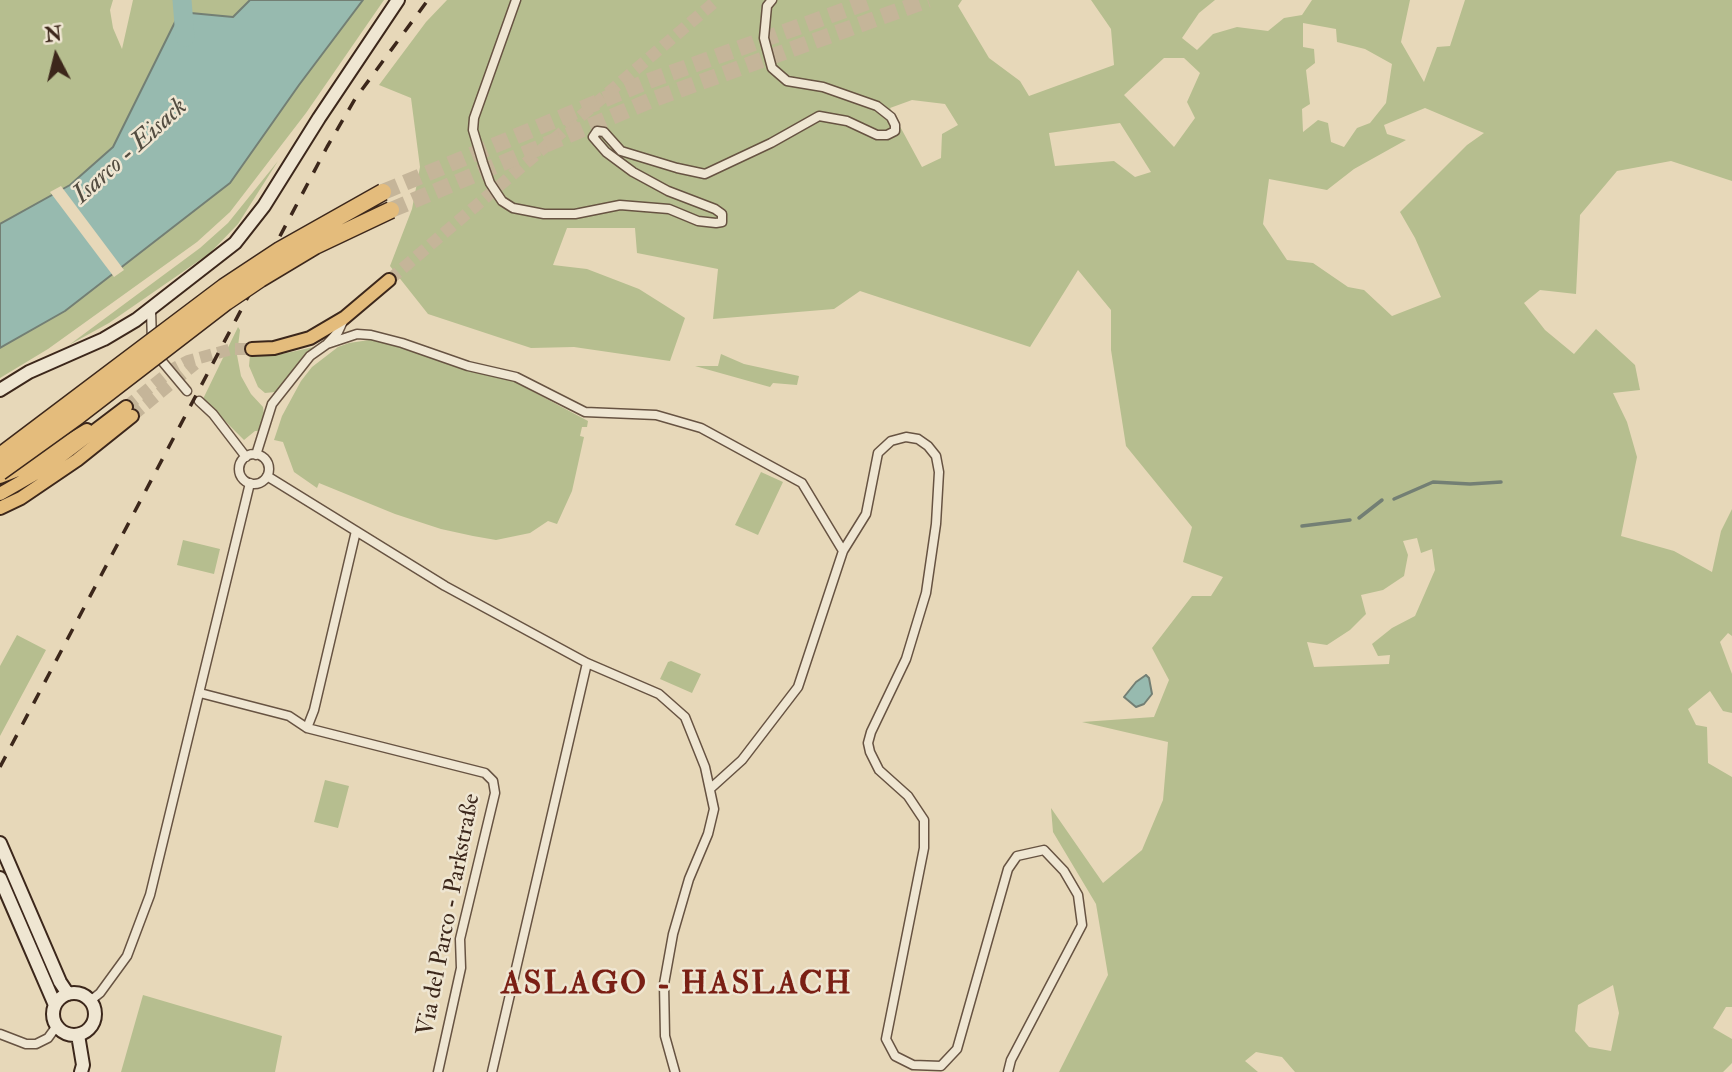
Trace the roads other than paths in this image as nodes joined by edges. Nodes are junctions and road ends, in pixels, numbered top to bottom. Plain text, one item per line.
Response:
1 (398, 0) edge
2 (516, 0) edge
3 (772, 0) edge
4 (383, 192) tunnel mouth
5 (391, 209) tunnel mouth
6 (389, 280) tunnel mouth
7 (151, 310) junction
8 (344, 318) junction
9 (327, 344) junction
10 (252, 349) tunnel mouth
11 (0, 390) edge
12 (187, 391) dead end
13 (199, 401) dead end
14 (110, 420) junction
15 (257, 455) junction
16 (0, 456) edge
17 (246, 457) junction
18 (0, 474) edge
19 (267, 476) junction
20 (250, 483) junction
21 (0, 494) edge
22 (0, 508) edge
23 (356, 531) junction
24 (844, 551) junction
25 (587, 663) junction
26 (200, 693) junction
27 (307, 728) junction
28 (711, 788) junction
29 (0, 843) edge
30 (0, 878) edge
31 (68, 994) junction
32 (90, 1000) junction
33 (55, 1005) junction
34 (57, 1027) junction
35 (0, 1034) edge
36 (78, 1035) junction
37 (81, 1072) edge
38 (438, 1072) edge
39 (492, 1072) edge
40 (675, 1072) edge
41 (1007, 1072) edge

1 - 7 street
2 - 3 street
4 - 16 highway, bridge
5 - 18 highway, bridge
6 - 8 main road
7 - 11 street
7 - 12 street
8 - 9 street
8 - 10 main road
9 - 15 street
9 - 24 street
13 - 17 street
14 - 18 main road
14 - 21 main road
14 - 22 main road
15 - 17 street
15 - 19 street
17 - 20 street
19 - 20 street
19 - 23 street
20 - 26 street
23 - 25 street
23 - 27 street
24 - 28 street
24 - 41 street
25 - 28 street
25 - 39 street
26 - 27 street, Via del Parco - Parkstraße
26 - 32 street
27 - 38 street, Via del Parco - Parkstraße
28 - 40 street
29 - 31 street
30 - 33 street
31 - 32 street
31 - 33 street
32 - 36 street
33 - 34 street
34 - 35 street
34 - 36 street
36 - 37 street

